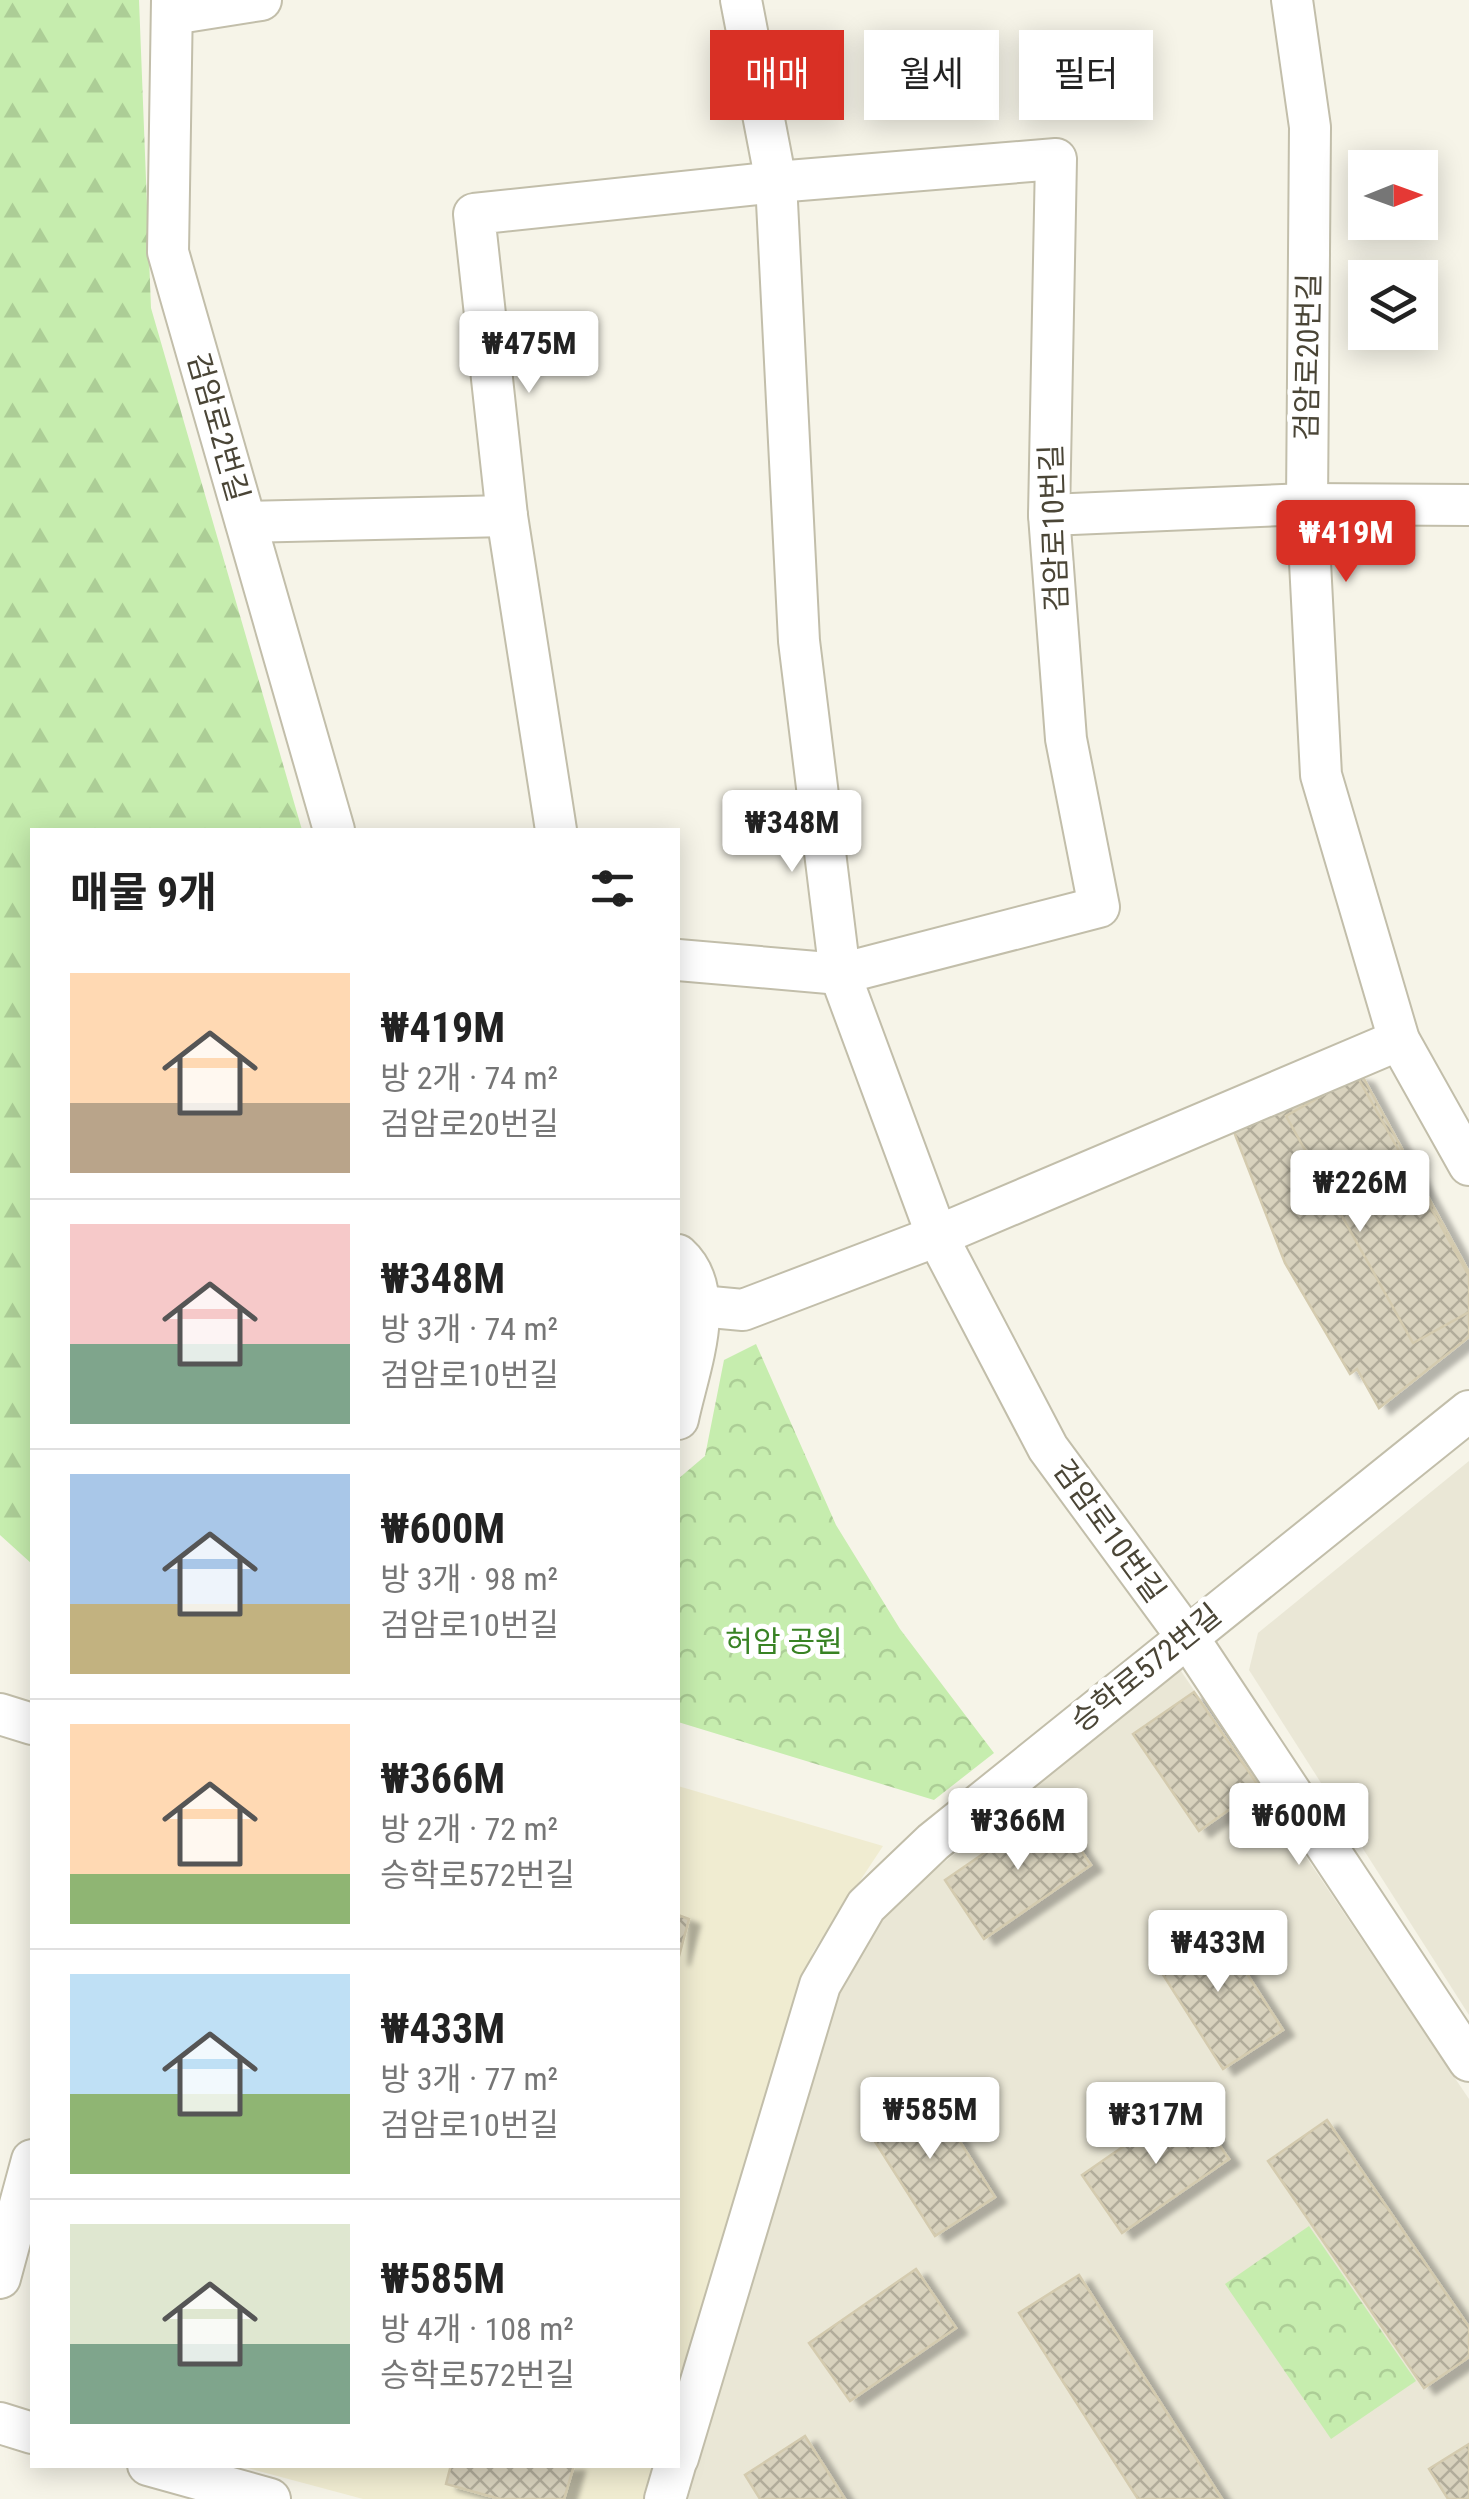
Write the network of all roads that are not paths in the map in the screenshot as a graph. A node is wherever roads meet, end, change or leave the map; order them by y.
1 (262, 0) edge
2 (741, 0) edge
3 (1292, 0) edge
4 (172, 7) edge
5 (776, 182) junction
6 (1307, 504) junction
7 (1469, 505) edge
8 (506, 516) junction
9 (1050, 516) junction
10 (246, 522) junction
11 (333, 828) edge
12 (556, 828) edge
13 (680, 960) edge
14 (840, 974) junction
15 (1399, 1040) junction
16 (1469, 1164) edge
17 (937, 1236) junction
18 (680, 1256) edge
19 (700, 1306) junction
20 (680, 1409) edge
21 (1469, 1410) edge
22 (1186, 1636) junction
23 (0, 1714) edge
24 (30, 1723) edge
25 (1469, 2062) edge
26 (30, 2163) edge
27 (11, 2195) edge
28 (0, 2278) edge
29 (0, 2424) edge
30 (30, 2432) edge
31 (680, 2451) edge
32 (159, 2468) edge
33 (674, 2468) edge
34 (270, 2499) edge
35 (665, 2499) edge

1 - 4 street
2 - 5 street, 검암로10번길
3 - 6 street, 검암로20번길
4 - 10 street, 검암로2번길
5 - 8 street, 검암로10번길
5 - 9 street, 검암로10번길
5 - 14 street, 검암로10번길
6 - 7 street
6 - 9 street
6 - 15 street, 검암로20번길
8 - 10 street
8 - 12 street, 검암로10번길
9 - 14 street, 검암로10번길
10 - 11 street, 검암로2번길
13 - 14 street, 검암로10번길
14 - 17 street, 검암로10번길
15 - 16 street, 검암로20번길
15 - 17 street
17 - 19 street
17 - 22 street, 검암로10번길
18 - 19 street
19 - 20 street
21 - 22 street, 승학로572번길
22 - 25 street, 검암로10번길
22 - 31 street, 승학로572번길
23 - 24 street
26 - 27 street
27 - 28 street
29 - 30 street
32 - 34 street
33 - 35 street

